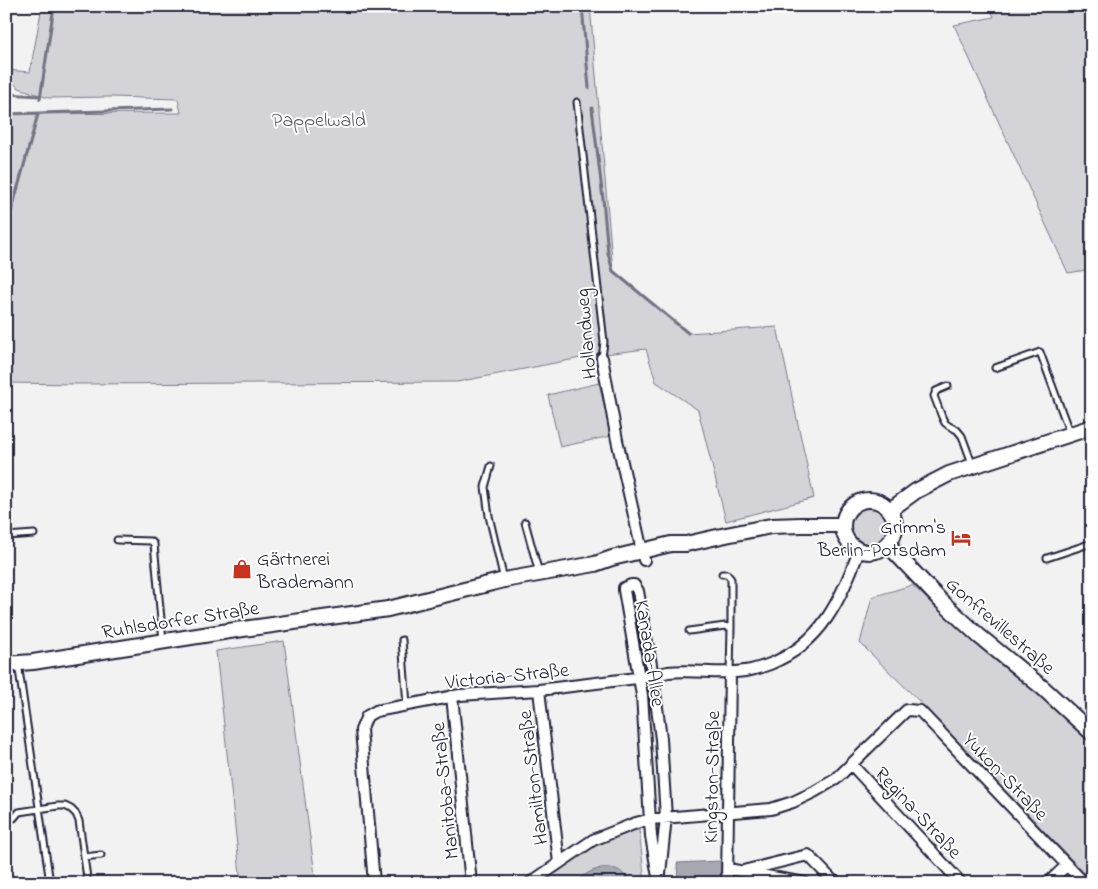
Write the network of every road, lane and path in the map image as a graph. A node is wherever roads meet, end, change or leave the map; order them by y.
1 (578, 102) dead end
2 (602, 358) joint
3 (995, 368) dead end
4 (948, 386) dead end
5 (1092, 427) edge
6 (1070, 434) junction
7 (491, 466) dead end
8 (973, 466) junction
9 (890, 510) junction
10 (526, 522) dead end
11 (842, 526) junction
12 (34, 534) dead end
13 (6, 536) edge
14 (117, 540) dead end
15 (1092, 543) edge
16 (888, 545) junction
17 (859, 551) junction
18 (643, 556) junction
19 (1047, 558) dead end
20 (539, 574) junction
21 (722, 574) dead end
22 (504, 580) junction
23 (731, 628) junction
24 (689, 631) dead end
25 (402, 640) dead end
26 (163, 641) junction
27 (12, 663) edge
28 (730, 672) junction
29 (654, 676) junction
30 (640, 677) junction
31 (539, 690) junction
32 (452, 696) junction
33 (407, 705) junction
34 (1092, 733) edge
35 (851, 764) junction
36 (38, 809) junction
37 (728, 813) junction
38 (666, 817) junction
39 (651, 818) junction
40 (6, 819) edge
41 (101, 855) dead end
42 (84, 857) junction
43 (560, 863) junction
44 (1067, 865) junction
45 (728, 869) junction
46 (743, 871) junction
47 (50, 883) edge
48 (85, 883) edge
49 (374, 883) edge
50 (471, 883) edge
51 (530, 883) edge
52 (659, 883) edge
53 (727, 883) edge
54 (806, 883) edge
55 (835, 883) edge
56 (961, 883) edge
57 (1048, 883) edge
58 (1084, 883) edge

1 - 2 lane, Hollandweg
2 - 18 street, Hollandweg
3 - 6 lane
4 - 8 lane
5 - 6 main road
6 - 8 main road
7 - 22 lane
8 - 9 main road
9 - 11 main road
9 - 16 main road
10 - 20 lane
11 - 17 main road
11 - 18 main road, Ruhlsdorfer Straße
12 - 13 lane
14 - 26 lane
15 - 19 lane
16 - 17 main road
16 - 34 main road, Gonfrevillestraße
17 - 28 street, Victoria-Straße
18 - 20 main road, Ruhlsdorfer Straße
20 - 22 main road, Ruhlsdorfer Straße
21 - 23 lane
22 - 26 main road, Ruhlsdorfer Straße
23 - 24 lane
23 - 28 lane
25 - 33 lane
26 - 27 main road, Ruhlsdorfer Straße
27 - 36 lane
28 - 29 street, Victoria-Straße
28 - 37 street, Kingston-Straße
29 - 30 street, Victoria-Straße
29 - 30 street, Kanada-Allee
29 - 38 street, Kanada-Allee
30 - 31 street, Victoria-Straße
30 - 39 street, Kanada-Allee
31 - 32 street, Victoria-Straße
31 - 43 street, Hamilton-Straße
32 - 33 street, Victoria-Straße
32 - 50 street, Manitoba-Straße
33 - 49 street, Victoria-Straße
35 - 37 street
35 - 44 street, Yukon-Straße
35 - 56 street, Regina-Straße
36 - 40 lane
36 - 42 lane
36 - 47 lane
37 - 38 street
37 - 45 street, Kingston-Straße
38 - 39 street
38 - 52 street, Kanada-Allee
39 - 43 street
39 - 52 street, Kanada-Allee
41 - 42 lane
42 - 48 lane
43 - 51 street
44 - 57 street
44 - 58 street, Yukon-Straße
45 - 46 street
45 - 53 street, Kingston-Straße
46 - 54 street
46 - 55 street

